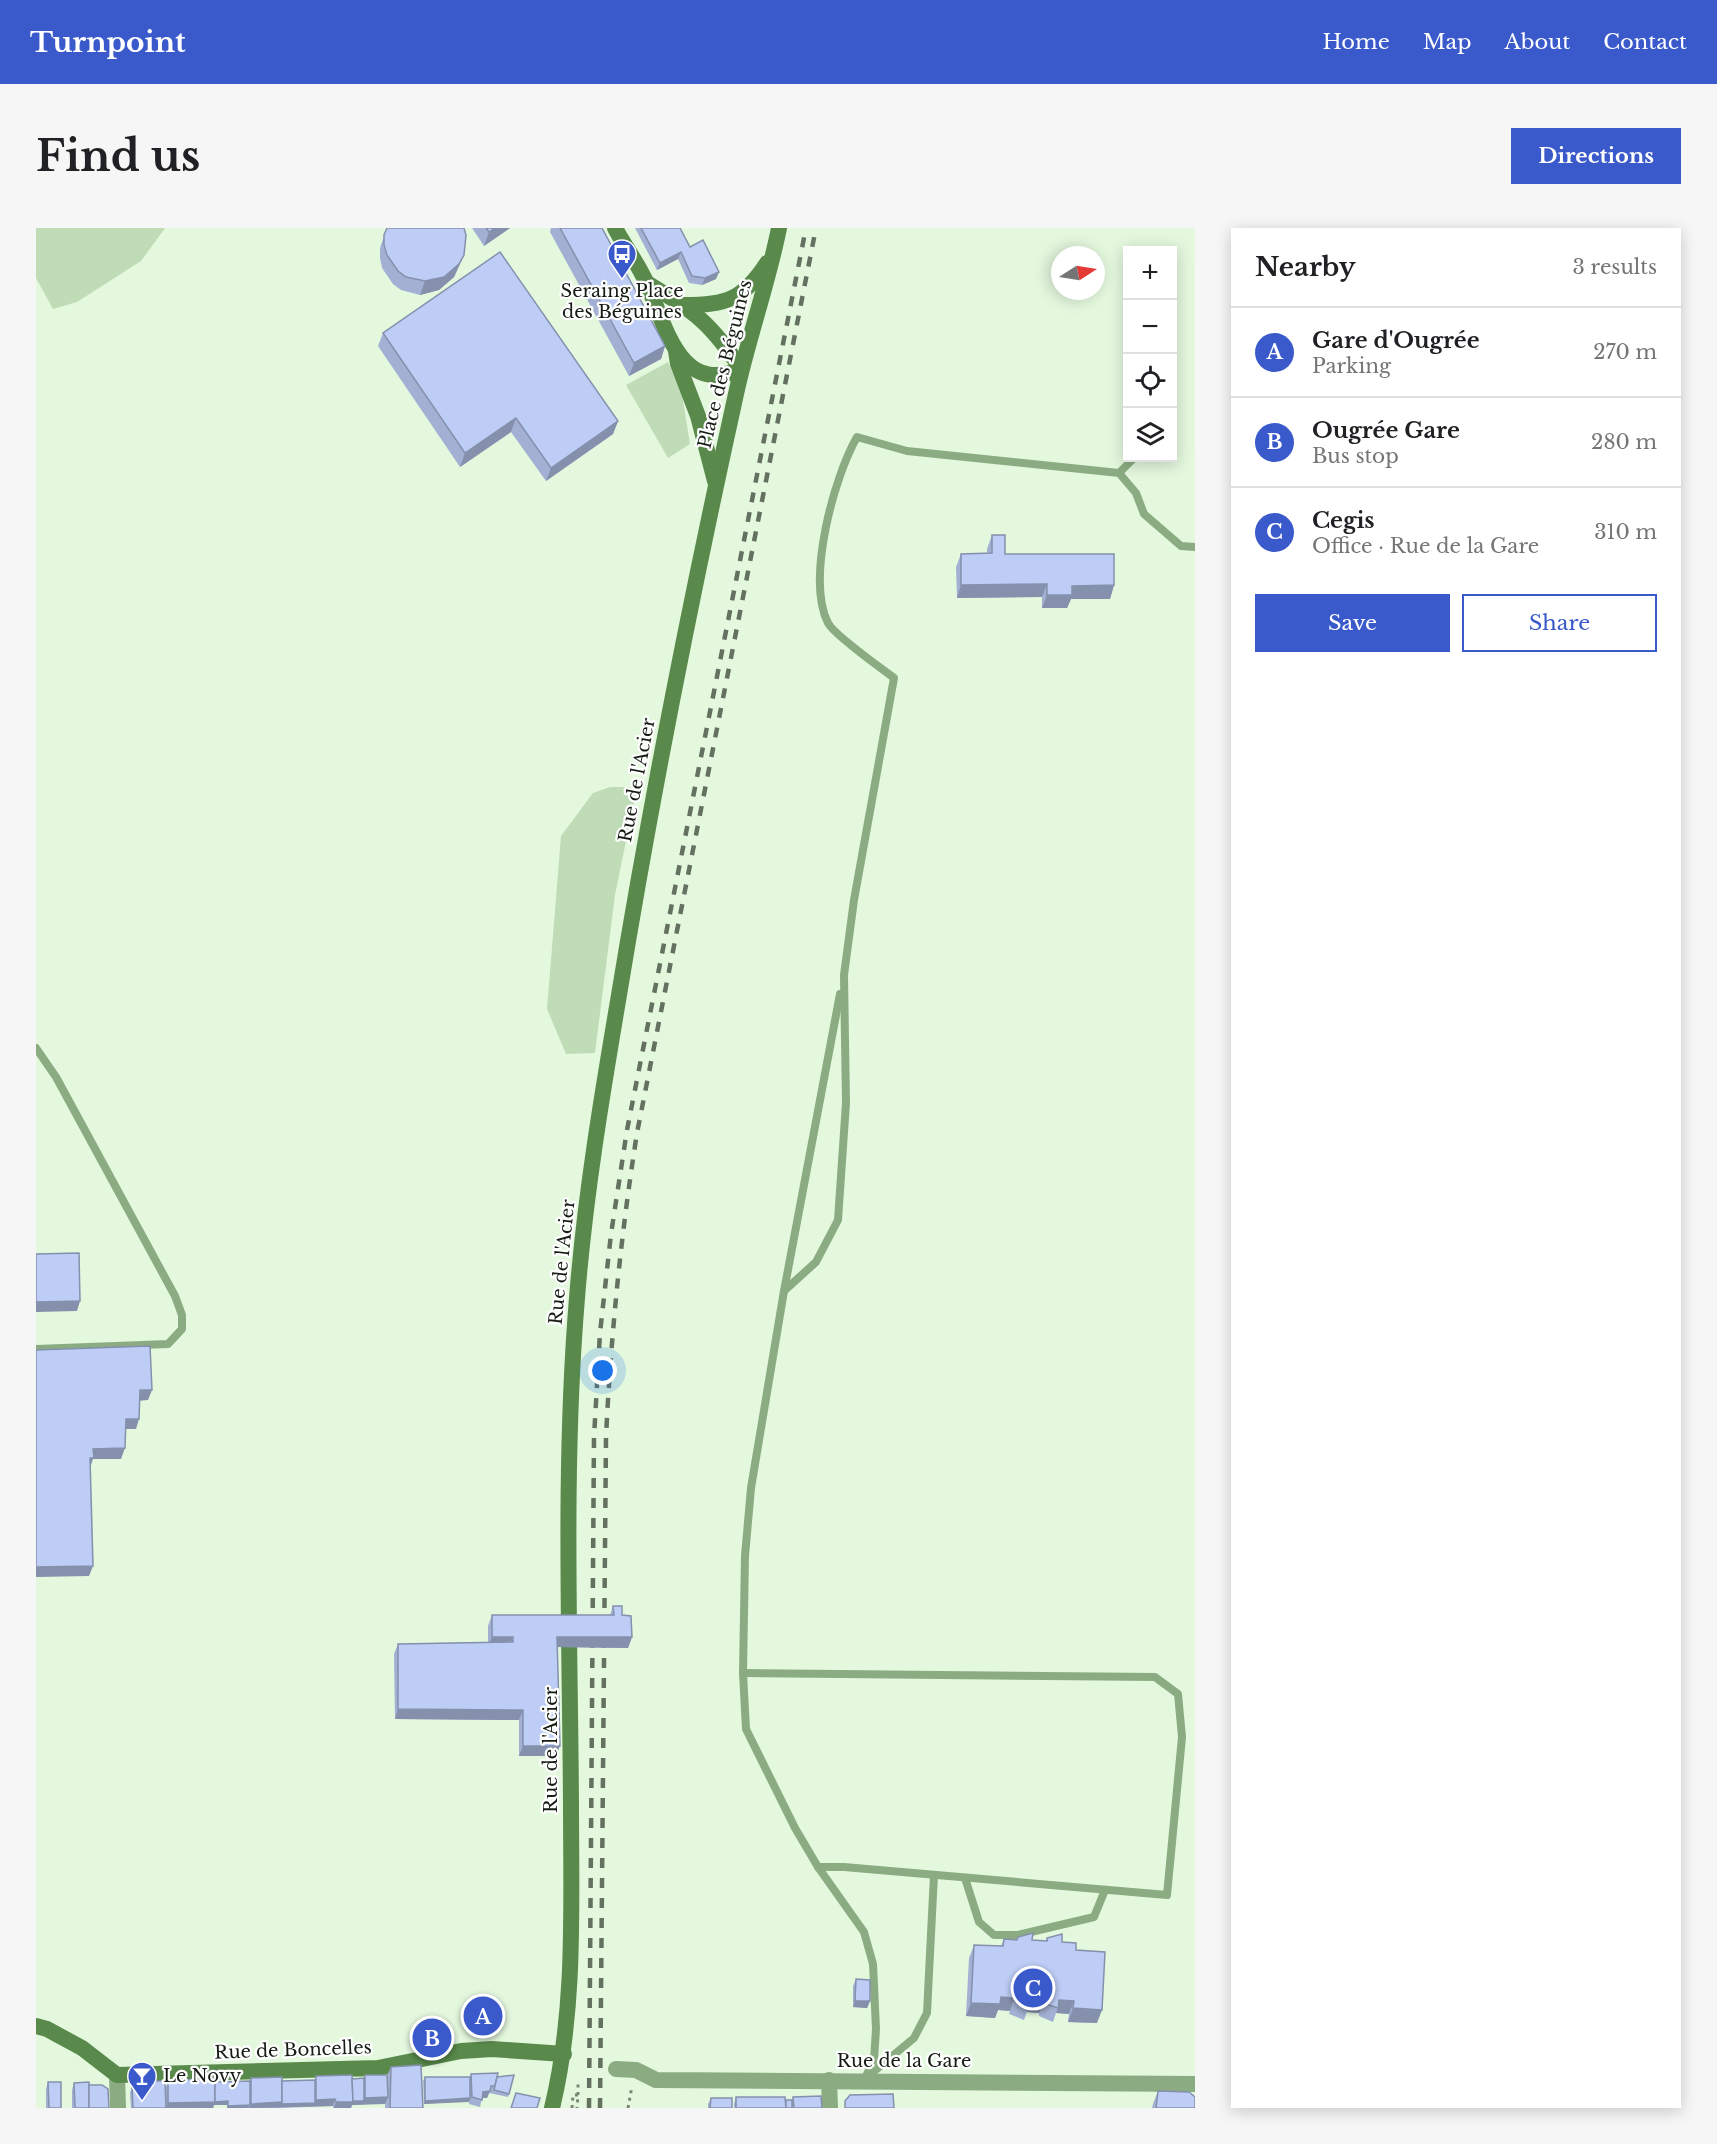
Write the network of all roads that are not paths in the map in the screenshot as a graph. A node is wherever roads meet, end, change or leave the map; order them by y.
1 (615, 228) edge
2 (779, 228) edge
3 (774, 253) junction
4 (647, 283) junction
5 (684, 305) junction
6 (676, 350) junction
7 (741, 369) junction
8 (1130, 462) edge
9 (1119, 473) junction
10 (716, 485) junction
11 (1195, 547) edge
12 (844, 975) junction
13 (36, 1048) edge
14 (784, 1291) junction
15 (36, 1349) edge
16 (742, 1673) junction
17 (818, 1867) junction
18 (934, 1875) junction
19 (965, 1878) junction
20 (1105, 1890) junction
21 (36, 2026) edge
22 (564, 2054) junction
23 (616, 2068) dead end
24 (117, 2075) junction
25 (829, 2080) junction
26 (864, 2080) junction
27 (1195, 2084) edge
28 (118, 2108) edge
29 (552, 2108) edge
30 (830, 2108) edge

1 - 4 main road
2 - 3 main road, Place des Béguines
3 - 5 main road
3 - 7 main road, Place des Béguines
4 - 5 main road
4 - 6 main road
5 - 7 main road
6 - 7 main road
6 - 10 main road
7 - 10 main road, Place des Béguines
8 - 9 lane
9 - 11 lane
9 - 12 lane
10 - 22 main road, Rue de l'Acier
12 - 14 lane
12 - 14 lane
13 - 15 lane
14 - 16 lane
16 - 17 lane
16 - 20 lane
17 - 18 lane
17 - 26 lane
18 - 19 lane
18 - 26 lane
19 - 20 lane
19 - 20 lane
21 - 24 main road
22 - 24 main road, Rue de Boncelles
22 - 29 main road, Rue de l'Acier
23 - 25 street, Rue de la Gare
24 - 28 street
25 - 26 street, Rue de la Gare
25 - 30 street
26 - 27 street, Rue de la Gare

